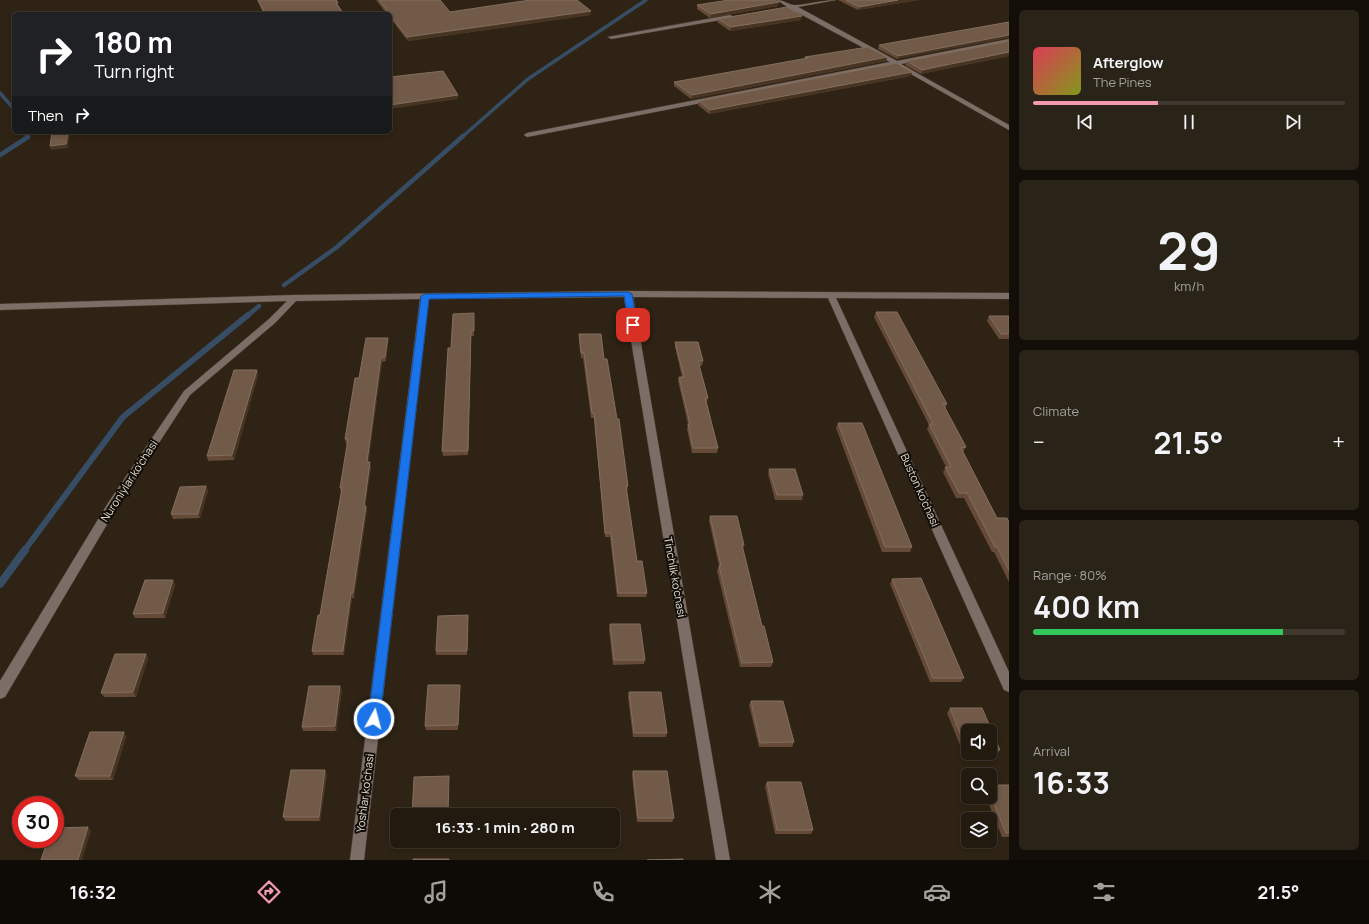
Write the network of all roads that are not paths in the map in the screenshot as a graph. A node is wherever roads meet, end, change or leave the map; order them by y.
1 (780, 0) edge
2 (833, 0) edge
3 (792, 6) junction
4 (784, 8) edge
5 (737, 16) edge
6 (611, 37) dead end
7 (1009, 41) edge
8 (896, 62) junction
9 (1009, 128) edge
10 (527, 136) dead end
11 (628, 294) junction
12 (831, 295) junction
13 (425, 296) junction
14 (1009, 296) edge
15 (294, 298) junction
16 (0, 307) edge
17 (1009, 686) edge
18 (0, 693) edge
19 (357, 860) edge
20 (723, 860) edge

1 - 3 street
2 - 3 street
3 - 4 street
3 - 8 street
5 - 6 street
7 - 8 street
8 - 9 street
8 - 10 street
11 - 12 street
11 - 13 street
11 - 20 street, Tinchlik ko'chasi
12 - 14 street
12 - 17 street, Buston ko'chasi
13 - 15 street
13 - 19 street, Yoshlar ko'chasi
15 - 16 street
15 - 18 street, Nuroniylar ko'chasi

